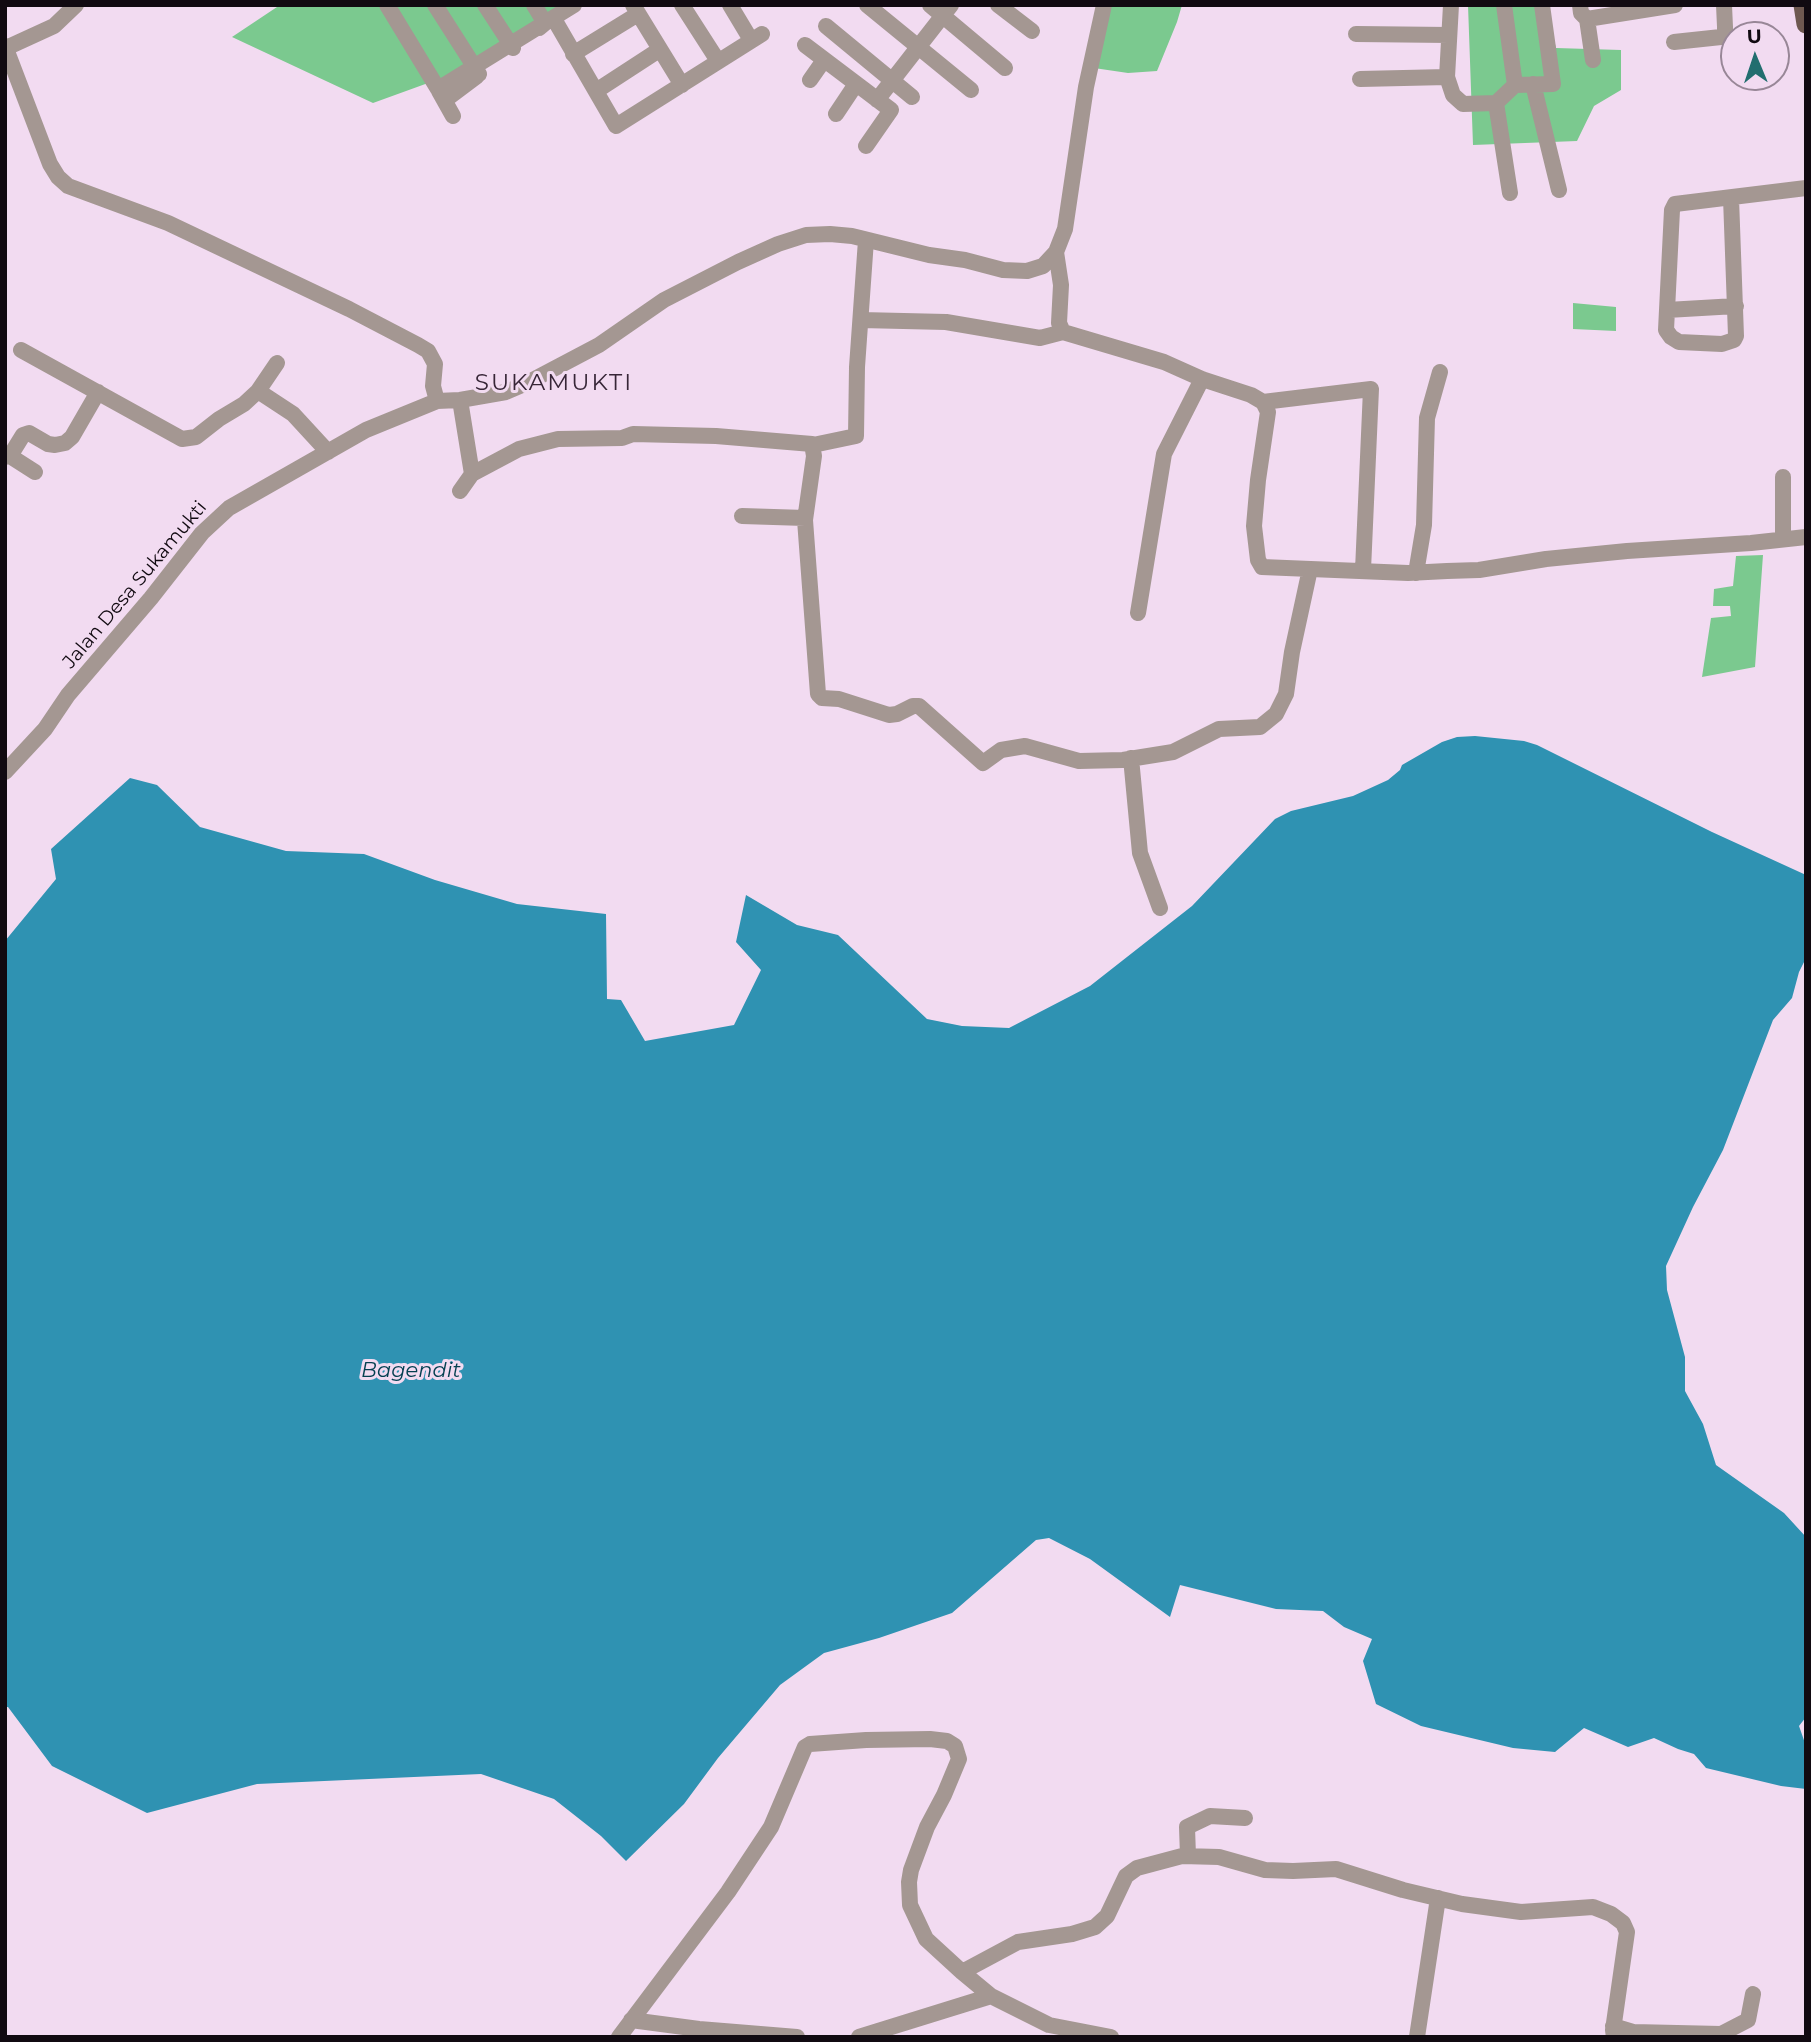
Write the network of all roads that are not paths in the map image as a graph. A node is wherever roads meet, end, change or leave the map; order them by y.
1 (387, 5) edge
2 (435, 5) edge
3 (485, 5) edge
4 (534, 5) edge
5 (574, 5) edge
6 (682, 5) edge
7 (730, 5) edge
8 (867, 5) edge
9 (930, 5) edge
10 (998, 5) edge
11 (1104, 5) edge
12 (1451, 5) edge
13 (1504, 5) edge
14 (1542, 5) edge
15 (1675, 5) edge
16 (1724, 5) edge
17 (1803, 5) edge
18 (68, 8) edge
19 (636, 10) edge
20 (947, 11) edge
21 (1583, 12) edge
22 (550, 21) junction
23 (1806, 24) edge
24 (826, 26) dead end
25 (1032, 31) dead end
26 (1356, 34) dead end
27 (1449, 35) junction
28 (1674, 42) dead end
29 (805, 45) dead end
30 (511, 46) junction
31 (6, 47) edge
32 (919, 48) junction
33 (659, 50) junction
34 (573, 54) junction
35 (824, 60) junction
36 (1593, 60) dead end
37 (718, 61) junction
38 (1006, 68) dead end
39 (476, 71) junction
40 (1447, 77) junction
41 (1360, 79) dead end
42 (810, 80) dead end
43 (893, 81) junction
44 (856, 84) junction
45 (682, 85) junction
46 (1515, 85) junction
47 (1533, 85) junction
48 (971, 90) dead end
49 (596, 91) junction
50 (442, 94) junction
51 (912, 97) dead end
52 (877, 100) junction
53 (1496, 103) junction
54 (836, 114) dead end
55 (453, 116) dead end
56 (866, 146) dead end
57 (1806, 188) edge
58 (1559, 190) dead end
59 (1510, 194) dead end
60 (1731, 198) junction
61 (866, 240) junction
62 (1056, 252) junction
63 (1736, 306) junction
64 (1667, 310) junction
65 (861, 320) junction
66 (1063, 332) junction
67 (21, 350) dead end
68 (276, 363) dead end
69 (1440, 372) dead end
70 (1202, 379) junction
71 (258, 391) junction
72 (97, 392) junction
73 (460, 400) junction
74 (437, 401) junction
75 (1262, 402) junction
76 (813, 445) junction
77 (328, 452) junction
78 (8, 456) edge
79 (35, 472) dead end
80 (472, 474) junction
81 (1783, 477) dead end
82 (460, 491) dead end
83 (742, 516) dead end
84 (805, 518) junction
85 (1806, 537) edge
86 (1783, 539) junction
87 (1310, 569) junction
88 (1363, 570) junction
89 (1416, 573) junction
90 (1138, 613) dead end
91 (1131, 758) junction
92 (5, 772) edge
93 (1160, 908) dead end
94 (1245, 1818) dead end
95 (1188, 1856) junction
96 (1438, 1898) junction
97 (962, 1972) junction
98 (1753, 1994) dead end
99 (991, 1996) junction
100 (631, 2020) junction
101 (1614, 2031) edge
102 (619, 2037) edge
103 (797, 2037) edge
104 (859, 2037) edge
105 (1111, 2037) edge
106 (1418, 2037) edge

1 - 50 street
2 - 39 street
3 - 30 street
4 - 22 street
5 - 22 street
6 - 37 street
7 - 37 street
8 - 32 street
9 - 20 street
10 - 25 street
11 - 62 street
12 - 27 street
13 - 46 street
14 - 47 street
15 - 21 street
16 - 28 street
17 - 23 main road
18 - 31 street
19 - 33 street
19 - 34 street
20 - 32 street
20 - 38 street
21 - 36 street
22 - 30 street
22 - 34 street
24 - 43 street
26 - 27 street
27 - 40 street
29 - 35 street
30 - 39 street
31 - 74 street
32 - 43 street
32 - 48 street
33 - 45 street
33 - 49 street
34 - 49 street
35 - 42 street
35 - 44 street
37 - 45 street
39 - 50 street
40 - 41 street
40 - 53 street
43 - 51 street
43 - 52 street
44 - 52 street
44 - 54 street
45 - 49 street
46 - 47 street
46 - 53 street
47 - 58 street
50 - 55 street
52 - 56 street
53 - 59 street
57 - 60 street
60 - 63 street
60 - 64 street
61 - 62 street, Jalan Desa Sukamukti
61 - 65 street
61 - 73 street, Jalan Desa Sukamukti
62 - 66 street
63 - 64 street
63 - 64 street
65 - 66 street
65 - 76 street
66 - 70 street
67 - 72 street
68 - 71 street
69 - 89 street
70 - 75 street
70 - 90 street
71 - 72 street
71 - 77 street
72 - 78 street
73 - 74 street, Jalan Desa Sukamukti
73 - 80 street
74 - 77 street, Jalan Desa Sukamukti
75 - 87 street
75 - 88 street
76 - 80 street
76 - 84 street
77 - 92 street, Jalan Desa Sukamukti
78 - 79 street
80 - 82 street
81 - 86 street
83 - 84 street
84 - 91 street
85 - 86 street
86 - 89 street
87 - 88 street
87 - 91 street
88 - 89 street
91 - 93 street
94 - 95 street
95 - 96 street
95 - 97 street
96 - 101 street
96 - 106 street
97 - 99 street
97 - 100 street
98 - 101 street
99 - 104 street
99 - 105 street
100 - 102 street
100 - 103 street

